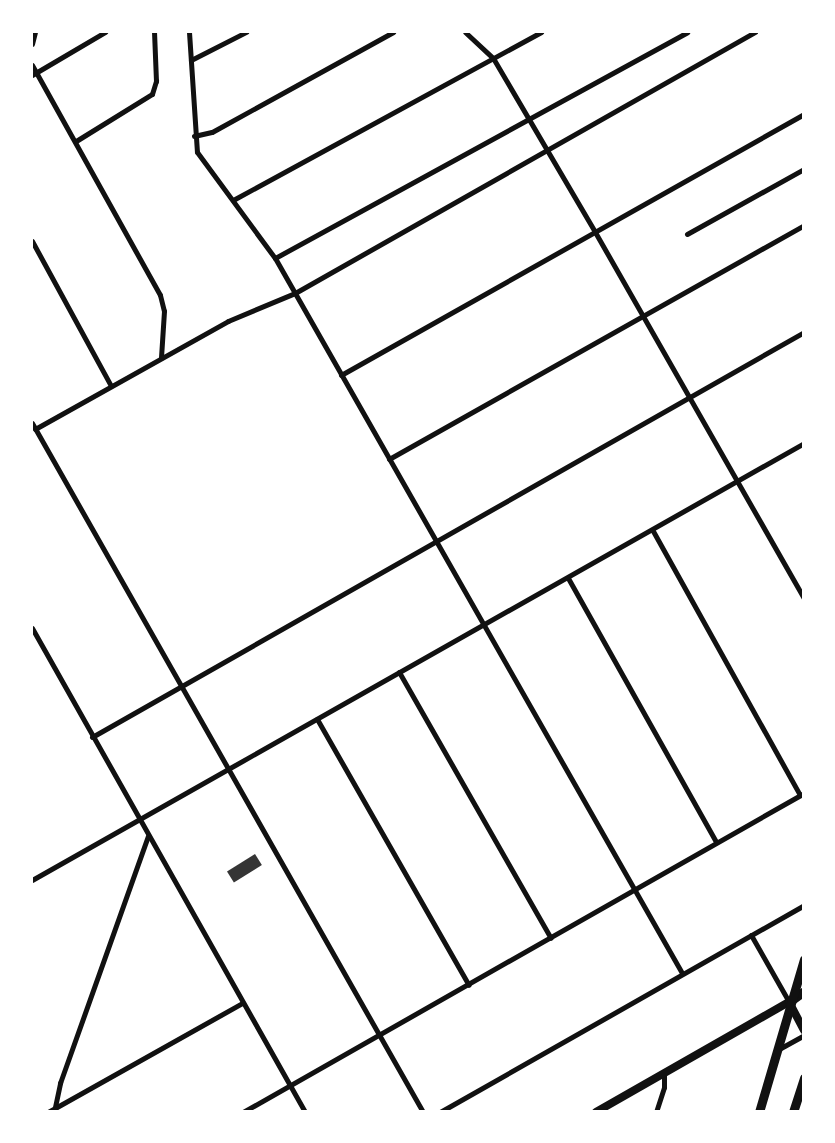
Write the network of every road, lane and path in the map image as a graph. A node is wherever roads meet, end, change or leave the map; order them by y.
1 (36, 32) edge
2 (105, 32) edge
3 (154, 32) edge
4 (189, 32) edge
5 (246, 32) edge
6 (393, 32) edge
7 (465, 32) edge
8 (541, 32) edge
9 (687, 32) edge
10 (755, 32) edge
11 (32, 44) edge
12 (493, 58) junction
13 (191, 60) junction
14 (32, 65) edge
15 (34, 73) edge
16 (803, 114) edge
17 (528, 118) junction
18 (194, 136) junction
19 (76, 141) junction
20 (546, 149) junction
21 (803, 169) edge
22 (233, 200) junction
23 (803, 225) edge
24 (595, 232) junction
25 (687, 234) dead end
26 (32, 241) edge
27 (275, 258) junction
28 (295, 293) junction
29 (643, 316) junction
30 (803, 332) edge
31 (160, 358) junction
32 (341, 375) junction
33 (111, 386) junction
34 (688, 396) junction
35 (32, 423) edge
36 (35, 429) junction
37 (803, 443) edge
38 (389, 459) junction
39 (736, 482) junction
40 (653, 531) junction
41 (436, 541) junction
42 (568, 578) junction
43 (803, 599) edge
44 (483, 624) junction
45 (32, 628) edge
46 (399, 672) junction
47 (181, 687) junction
48 (317, 719) junction
49 (93, 737) junction
50 (227, 770) junction
51 (802, 794) edge
52 (139, 821) junction
53 (148, 835) junction
54 (716, 842) junction
55 (32, 880) edge
56 (634, 889) junction
57 (803, 905) edge
58 (751, 935) junction
59 (551, 938) junction
60 (803, 959) edge
61 (682, 973) junction
62 (469, 985) junction
63 (803, 991) edge
64 (789, 1002) junction
65 (242, 1003) junction
66 (803, 1033) edge
67 (378, 1035) junction
68 (777, 1050) junction
69 (664, 1073) junction
70 (803, 1078) edge
71 (290, 1085) junction
72 (55, 1107) junction
73 (48, 1111) edge
74 (243, 1111) edge
75 (305, 1111) edge
76 (423, 1111) edge
77 (440, 1111) edge
78 (596, 1111) edge
79 (656, 1111) edge
80 (759, 1111) edge
81 (793, 1111) edge

1 - 11 street
2 - 15 street
3 - 19 street
4 - 13 street
5 - 13 street
6 - 18 street
7 - 12 street
8 - 12 street
9 - 17 street
10 - 20 street
12 - 17 street
12 - 22 street
13 - 18 street
14 - 15 street
15 - 19 street
16 - 24 street
17 - 20 street
17 - 27 street
18 - 22 street
19 - 31 street
20 - 24 street
20 - 28 street
21 - 25 street
22 - 27 street
23 - 29 street
24 - 29 street
24 - 32 street
26 - 33 street
27 - 28 street
28 - 31 street
28 - 32 street
29 - 34 street
29 - 38 street
30 - 34 street
31 - 33 street
32 - 38 street
33 - 36 street
34 - 39 street
34 - 41 street
35 - 36 street
36 - 47 street
37 - 39 street
38 - 41 street
39 - 40 street
39 - 43 street
40 - 42 street
40 - 51 street
41 - 44 street
41 - 47 street
42 - 44 street
42 - 54 street
44 - 46 street
44 - 56 street
45 - 49 street
46 - 48 street
46 - 59 street
47 - 49 street
47 - 50 street
48 - 50 street
48 - 62 street
49 - 52 street
50 - 52 street
50 - 67 street
51 - 54 street
52 - 53 street
52 - 55 street
53 - 65 street
53 - 72 street
54 - 56 street
56 - 59 street
56 - 61 street
57 - 58 street
58 - 61 street
58 - 64 street
59 - 62 street
60 - 64 main road
61 - 77 street
62 - 67 street
63 - 64 main road
64 - 66 main road
64 - 68 main road
64 - 69 main road
65 - 71 street
65 - 72 street
66 - 68 street
67 - 71 street
67 - 76 street
68 - 80 main road
69 - 78 main road
69 - 79 street
70 - 81 main road
71 - 74 street
71 - 75 street
72 - 73 street

